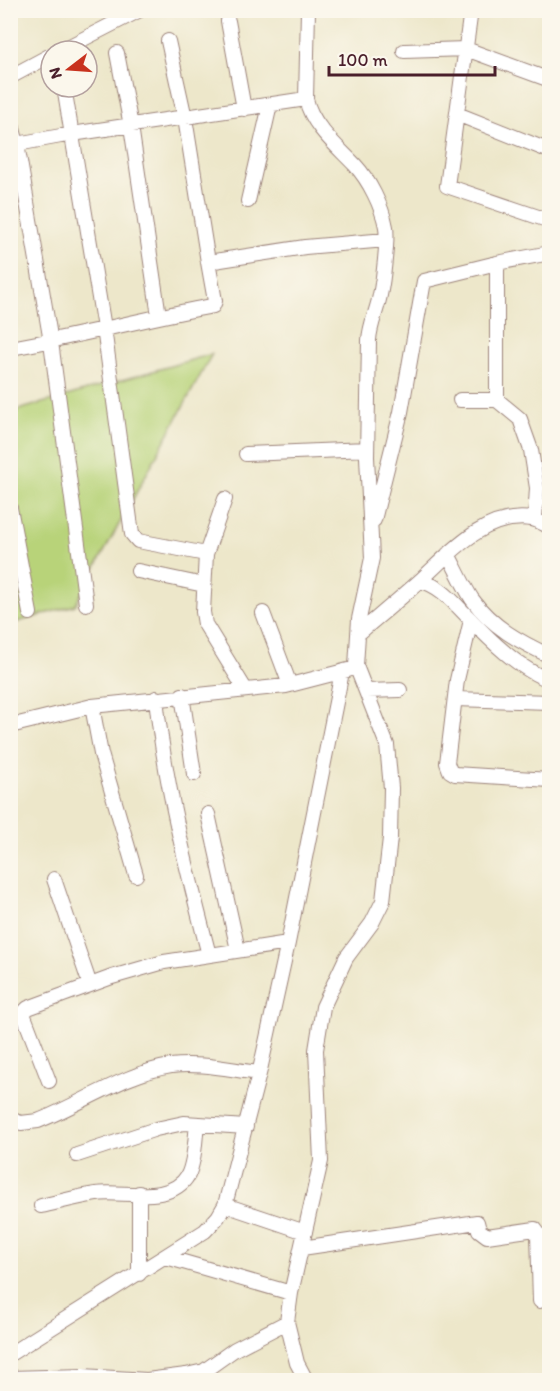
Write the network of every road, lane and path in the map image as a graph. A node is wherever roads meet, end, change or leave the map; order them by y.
1 (140, 10) edge
2 (308, 10) edge
3 (471, 10) edge
4 (228, 21) dead end
5 (83, 39) edge
6 (168, 41) dead end
7 (466, 49) junction
8 (404, 51) dead end
9 (117, 53) dead end
10 (39, 62) edge
11 (10, 77) edge
12 (549, 81) edge
13 (65, 99) edge
14 (306, 99) junction
15 (270, 105) junction
16 (244, 109) junction
17 (457, 114) junction
18 (10, 117) edge
19 (185, 118) junction
20 (131, 126) junction
21 (72, 134) junction
22 (17, 144) junction
23 (549, 151) edge
24 (248, 201) dead end
25 (549, 221) edge
26 (386, 240) junction
27 (549, 253) edge
28 (208, 262) junction
29 (497, 263) junction
30 (159, 315) junction
31 (104, 328) junction
32 (51, 342) junction
33 (10, 348) edge
34 (460, 400) dead end
35 (497, 400) junction
36 (367, 449) junction
37 (246, 454) dead end
38 (225, 499) dead end
39 (10, 508) edge
40 (535, 519) junction
41 (549, 526) edge
42 (371, 535) junction
43 (206, 554) junction
44 (448, 554) junction
45 (138, 571) dead end
46 (421, 581) junction
47 (204, 585) junction
48 (86, 604) dead end
49 (30, 613) dead end
50 (263, 613) dead end
51 (471, 620) junction
52 (358, 634) junction
53 (549, 656) edge
54 (356, 666) junction
55 (342, 672) junction
56 (549, 680) edge
57 (290, 685) junction
58 (245, 690) junction
59 (400, 690) dead end
60 (366, 691) junction
61 (182, 695) junction
62 (156, 698) junction
63 (455, 699) junction
64 (549, 702) edge
65 (92, 706) junction
66 (10, 726) edge
67 (194, 774) dead end
68 (549, 780) edge
69 (208, 814) dead end
70 (136, 875) dead end
71 (54, 879) dead end
72 (288, 943) junction
73 (238, 951) junction
74 (209, 955) junction
75 (90, 985) junction
76 (259, 1073) junction
77 (49, 1081) dead end
78 (10, 1119) edge
79 (197, 1124) junction
80 (246, 1126) junction
81 (77, 1155) dead end
82 (138, 1193) junction
83 (225, 1205) junction
84 (41, 1206) dead end
85 (305, 1232) junction
86 (302, 1248) junction
87 (166, 1257) junction
88 (139, 1274) junction
89 (291, 1293) junction
90 (540, 1301) dead end
91 (287, 1322) junction
92 (10, 1354) edge
93 (195, 1377) edge
94 (10, 1378) edge
95 (306, 1380) edge

1 - 5 street
2 - 14 street
3 - 7 street
4 - 16 street
6 - 19 street
7 - 8 street
7 - 12 street
7 - 17 street
9 - 20 street
10 - 11 street
13 - 21 street
14 - 15 street
14 - 26 street
15 - 16 street
15 - 24 street
16 - 19 street
17 - 23 street
17 - 25 street
18 - 22 street
19 - 20 street
19 - 28 street
20 - 21 street
20 - 30 street
21 - 22 street
21 - 31 street
22 - 32 street
26 - 28 street
26 - 36 street
27 - 29 street
28 - 30 street
29 - 35 street
29 - 42 street
30 - 31 street
31 - 32 street
31 - 43 street
32 - 33 street
32 - 48 street
34 - 35 street
35 - 40 street
36 - 37 street
36 - 42 street
38 - 43 street
39 - 49 street
40 - 41 street
40 - 44 street
42 - 52 street
43 - 47 street
44 - 46 street
44 - 53 street
45 - 47 street
46 - 51 street
46 - 52 street
47 - 58 street
50 - 57 street
51 - 56 street
51 - 63 street
52 - 54 street
54 - 55 street
54 - 60 street
55 - 57 street
55 - 72 street
57 - 58 street
58 - 61 street
59 - 60 street
60 - 85 street
61 - 62 street
61 - 67 street
62 - 65 street
62 - 74 street
63 - 64 street
63 - 68 street
65 - 66 street
65 - 70 street
69 - 73 street
71 - 75 street
72 - 73 street
72 - 76 street
73 - 74 street
74 - 75 street
75 - 77 street
76 - 78 street
76 - 80 street
79 - 80 street
79 - 81 street
79 - 82 street
80 - 83 street
82 - 84 street
82 - 88 street
83 - 85 street
83 - 87 street
85 - 86 street
86 - 89 street
86 - 90 street
87 - 88 street
87 - 89 street
88 - 92 street
89 - 91 street
91 - 93 street
91 - 95 street
93 - 94 street

